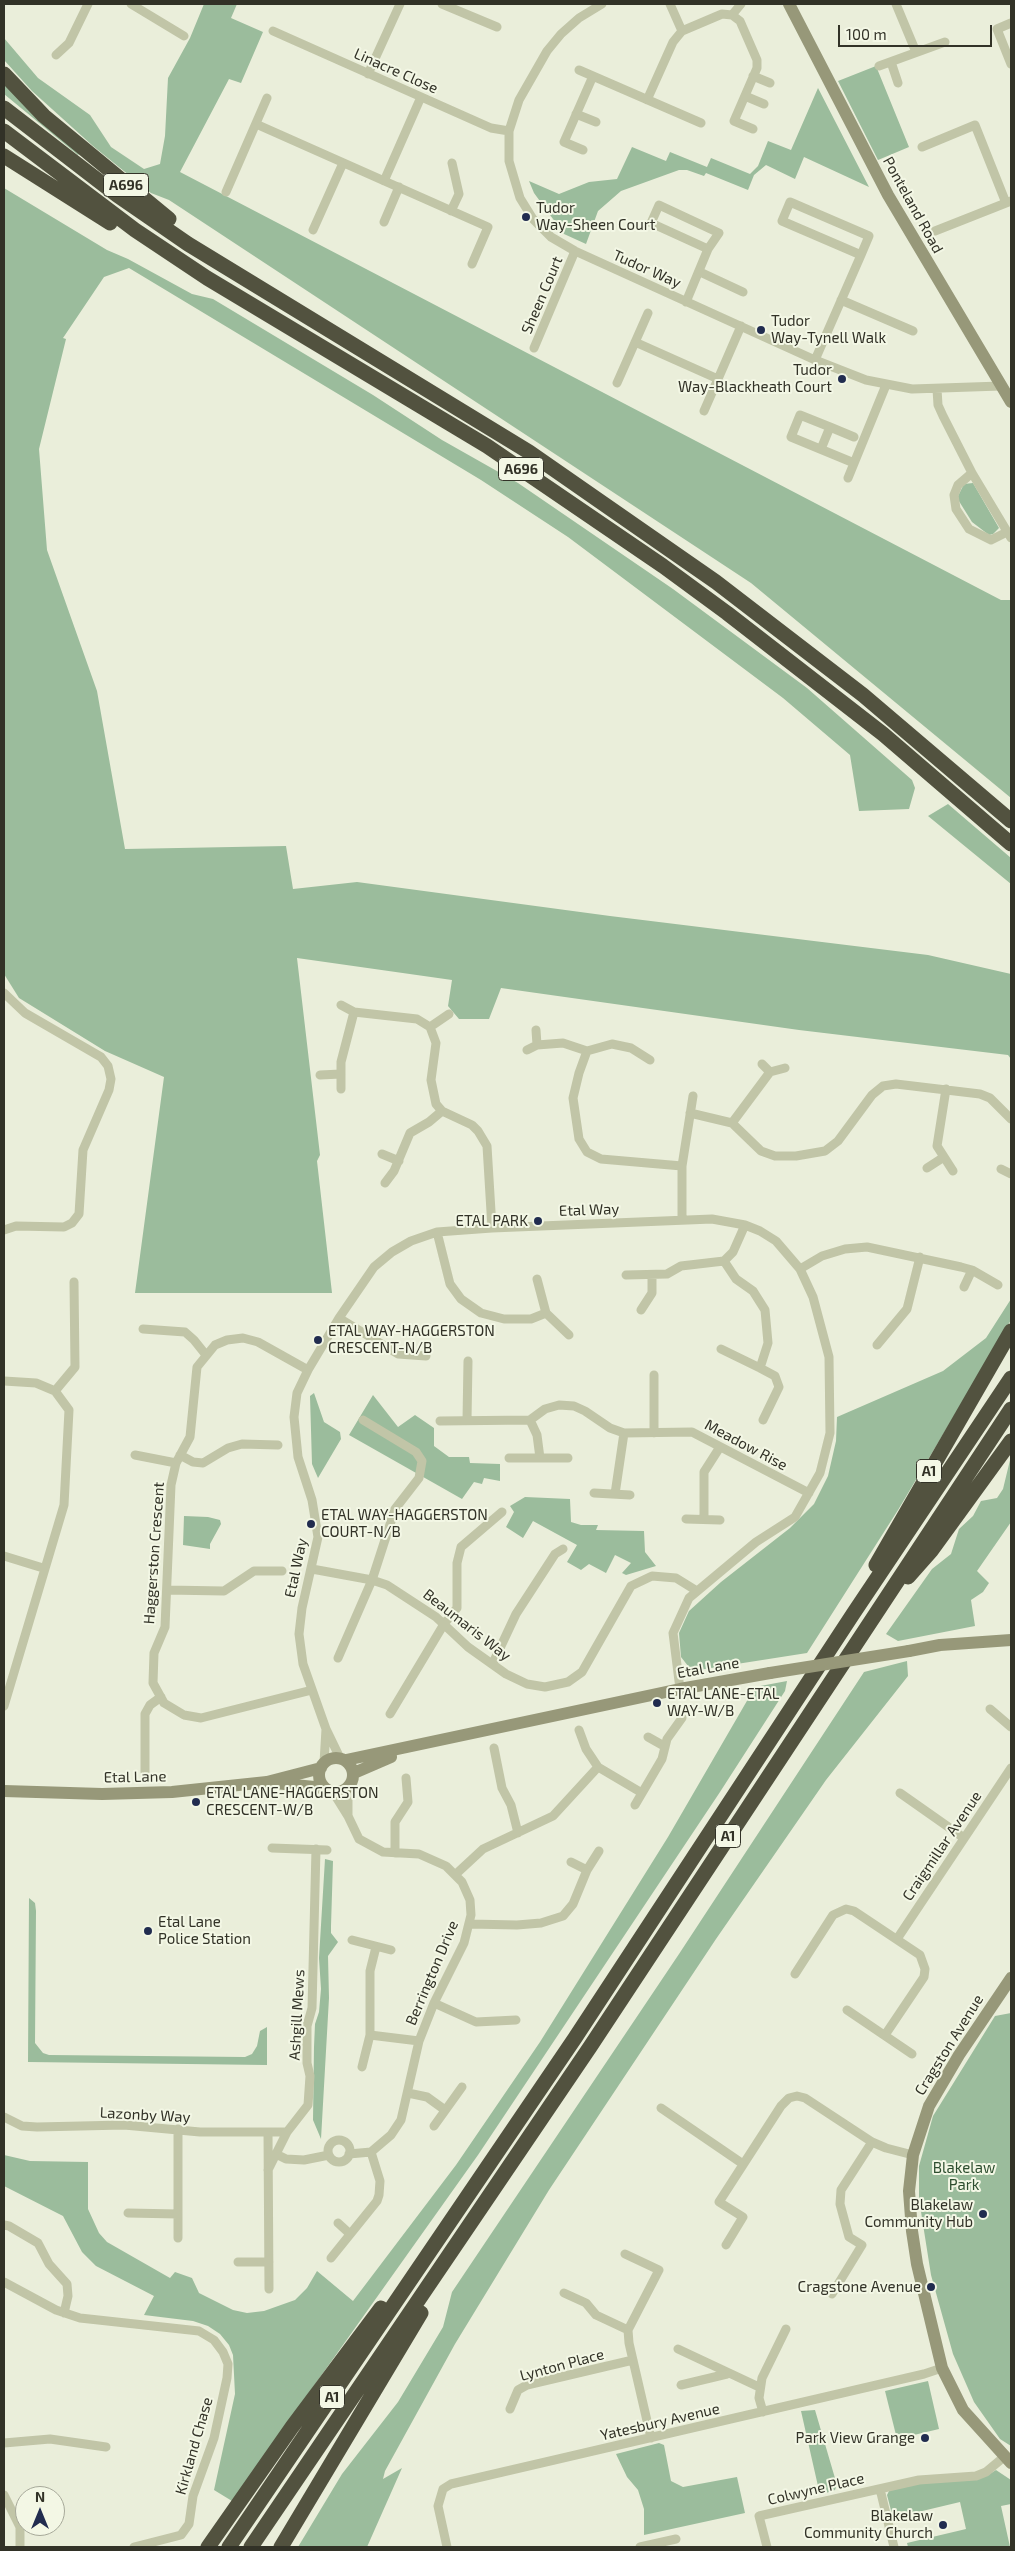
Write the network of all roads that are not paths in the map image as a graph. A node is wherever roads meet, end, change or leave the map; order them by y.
1 (88, 4) edge
2 (131, 4) edge
3 (400, 4) edge
4 (442, 4) edge
5 (601, 4) edge
6 (670, 4) edge
7 (740, 4) edge
8 (791, 4) edge
9 (896, 4) edge
10 (732, 15) junction
11 (1011, 23) edge
12 (497, 27) dead end
13 (273, 31) dead end
14 (682, 31) junction
15 (184, 36) dead end
16 (944, 42) dead end
17 (916, 52) junction
18 (56, 54) dead end
19 (891, 62) junction
20 (1011, 64) edge
21 (879, 66) dead end
22 (579, 70) dead end
23 (4, 74) edge
24 (368, 74) junction
25 (593, 76) junction
26 (753, 76) junction
27 (770, 83) dead end
28 (898, 83) dead end
29 (745, 96) junction
30 (422, 97) junction
31 (267, 98) dead end
32 (647, 100) junction
33 (764, 104) dead end
34 (4, 108) edge
35 (576, 114) junction
36 (596, 122) dead end
37 (700, 123) dead end
38 (256, 124) junction
39 (753, 129) dead end
40 (4, 131) edge
41 (509, 131) junction
42 (922, 147) dead end
43 (583, 150) dead end
44 (4, 156) edge
45 (343, 163) junction
46 (452, 163) dead end
47 (384, 181) junction
48 (399, 187) junction
49 (226, 192) dead end
50 (1009, 202) edge
51 (451, 211) junction
52 (384, 222) dead end
53 (313, 230) dead end
54 (935, 231) dead end
55 (708, 249) junction
56 (575, 251) junction
57 (861, 255) junction
58 (472, 264) dead end
59 (700, 272) junction
60 (256, 287) junction
61 (743, 292) dead end
62 (841, 300) junction
63 (686, 302) junction
64 (648, 313) dead end
65 (275, 320) junction
66 (741, 326) junction
67 (913, 331) dead end
68 (635, 342) junction
69 (534, 348) dead end
70 (815, 360) junction
71 (718, 379) junction
72 (618, 383) dead end
73 (886, 385) junction
74 (1002, 386) junction
75 (937, 389) junction
76 (1011, 402) edge
77 (704, 411) dead end
78 (830, 427) junction
79 (854, 437) dead end
80 (821, 449) junction
81 (854, 463) junction
82 (972, 473) junction
83 (848, 478) dead end
84 (1009, 535) edge
85 (1011, 821) edge
86 (1011, 844) edge
87 (4, 993) edge
88 (341, 1005) dead end
89 (354, 1012) junction
90 (449, 1014) dead end
91 (430, 1027) junction
92 (536, 1030) dead end
93 (537, 1045) junction
94 (527, 1050) dead end
95 (587, 1051) junction
96 (650, 1060) dead end
97 (762, 1064) dead end
98 (785, 1068) dead end
99 (770, 1072) junction
100 (341, 1074) junction
101 (320, 1075) dead end
102 (341, 1089) dead end
103 (946, 1089) junction
104 (693, 1096) dead end
105 (442, 1111) junction
106 (690, 1113) junction
107 (1011, 1119) edge
108 (732, 1123) junction
109 (382, 1154) dead end
110 (944, 1157) junction
111 (399, 1161) junction
112 (682, 1166) junction
113 (927, 1168) dead end
114 (1001, 1169) dead end
115 (953, 1171) dead end
116 (1011, 1174) edge
117 (385, 1183) dead end
118 (682, 1220) junction
119 (745, 1225) junction
120 (492, 1228) junction
121 (4, 1230) edge
122 (437, 1232) junction
123 (920, 1257) junction
124 (724, 1261) junction
125 (800, 1269) junction
126 (972, 1270) junction
127 (652, 1275) junction
128 (626, 1276) dead end
129 (538, 1279) dead end
130 (74, 1282) dead end
131 (998, 1285) dead end
132 (964, 1287) dead end
133 (641, 1310) dead end
134 (546, 1313) junction
135 (339, 1318) junction
136 (143, 1329) dead end
137 (1011, 1330) edge
138 (569, 1335) dead end
139 (877, 1345) dead end
140 (720, 1349) dead end
141 (206, 1355) junction
142 (426, 1356) dead end
143 (468, 1361) dead end
144 (760, 1368) junction
145 (308, 1370) junction
146 (654, 1375) dead end
147 (1011, 1378) edge
148 (4, 1381) edge
149 (55, 1392) junction
150 (1011, 1409) edge
151 (363, 1420) dead end
152 (467, 1420) junction
153 (530, 1420) junction
154 (762, 1420) dead end
155 (440, 1421) dead end
156 (624, 1433) junction
157 (654, 1433) junction
158 (1011, 1441) edge
159 (278, 1445) dead end
160 (720, 1447) junction
161 (135, 1455) dead end
162 (509, 1458) dead end
163 (540, 1458) junction
164 (568, 1458) dead end
165 (178, 1459) junction
166 (594, 1493) dead end
167 (808, 1493) junction
168 (615, 1494) junction
169 (630, 1495) dead end
170 (502, 1512) dead end
171 (686, 1519) dead end
172 (704, 1519) junction
173 (720, 1520) dead end
174 (563, 1549) dead end
175 (4, 1556) edge
176 (43, 1568) junction
177 (312, 1568) junction
178 (282, 1571) dead end
179 (372, 1580) junction
180 (167, 1590) junction
181 (697, 1591) junction
182 (852, 1614) junction
183 (444, 1624) junction
184 (867, 1625) junction
185 (1011, 1640) edge
186 (338, 1658) dead end
187 (493, 1663) junction
188 (680, 1689) junction
189 (312, 1690) junction
190 (161, 1697) junction
191 (4, 1706) edge
192 (990, 1709) dead end
193 (390, 1714) dead end
194 (682, 1718) dead end
195 (1011, 1727) edge
196 (326, 1728) junction
197 (579, 1730) dead end
198 (648, 1737) dead end
199 (414, 1746) junction
200 (664, 1746) junction
201 (494, 1748) dead end
202 (343, 1759) junction
203 (322, 1765) junction
204 (598, 1767) junction
205 (1011, 1768) edge
206 (145, 1772) dead end
207 (354, 1773) junction
208 (406, 1778) dead end
209 (267, 1782) junction
210 (348, 1788) junction
211 (329, 1790) junction
212 (4, 1791) edge
213 (642, 1793) junction
214 (900, 1793) dead end
215 (634, 1805) dead end
216 (348, 1816) junction
217 (518, 1833) junction
218 (964, 1838) junction
219 (272, 1848) dead end
220 (316, 1849) junction
221 (327, 1850) dead end
222 (599, 1851) dead end
223 (395, 1853) junction
224 (571, 1862) dead end
225 (587, 1870) junction
226 (456, 1874) junction
227 (470, 1924) junction
228 (897, 1939) junction
229 (352, 1940) dead end
230 (376, 1947) junction
231 (391, 1950) dead end
232 (795, 1974) dead end
233 (1011, 1978) edge
234 (434, 2002) junction
235 (846, 2010) dead end
236 (516, 2020) dead end
237 (370, 2035) junction
238 (885, 2035) junction
239 (419, 2041) junction
240 (912, 2054) dead end
241 (362, 2067) dead end
242 (462, 2087) dead end
243 (408, 2093) junction
244 (661, 2108) dead end
245 (445, 2110) junction
246 (4, 2117) edge
247 (434, 2126) dead end
248 (178, 2129) junction
249 (268, 2132) junction
250 (287, 2132) junction
251 (872, 2142) junction
252 (371, 2152) junction
253 (276, 2154) junction
254 (349, 2154) junction
255 (913, 2154) junction
256 (329, 2155) junction
257 (743, 2164) junction
258 (268, 2170) junction
259 (128, 2213) dead end
260 (178, 2214) junction
261 (338, 2223) dead end
262 (4, 2225) edge
263 (350, 2234) junction
264 (178, 2238) dead end
265 (726, 2245) dead end
266 (435, 2246) junction
267 (452, 2252) junction
268 (624, 2254) dead end
269 (331, 2258) dead end
270 (238, 2262) dead end
271 (268, 2262) junction
272 (4, 2282) edge
273 (269, 2289) dead end
274 (564, 2292) dead end
275 (832, 2294) dead end
276 (64, 2313) junction
277 (786, 2329) dead end
278 (628, 2330) junction
279 (678, 2349) dead end
280 (633, 2360) junction
281 (942, 2368) junction
282 (727, 2374) junction
283 (681, 2385) dead end
284 (760, 2387) junction
285 (510, 2409) dead end
286 (763, 2412) junction
287 (651, 2438) junction
288 (4, 2443) edge
289 (106, 2448) dead end
290 (1008, 2460) edge
291 (880, 2488) junction
292 (4, 2495) edge
293 (676, 2539) dead end
294 (664, 2545) edge
295 (20, 2547) edge
296 (134, 2547) edge
297 (208, 2547) edge
298 (229, 2547) edge
299 (251, 2547) edge
300 (281, 2547) edge
301 (447, 2547) edge
302 (640, 2547) edge
303 (767, 2547) edge
304 (894, 2547) edge

1 - 18 street
2 - 15 street
3 - 24 street
4 - 12 street
5 - 41 street, Tudor Way
6 - 14 street
7 - 10 street
8 - 74 street, Ponteland Road
9 - 17 street
10 - 14 street
10 - 26 street
11 - 20 street
13 - 24 street, Linacre Close
14 - 32 street
16 - 17 street
17 - 19 street
19 - 21 street
19 - 28 street
22 - 25 street
23 - 60 highway, A696
24 - 30 street, Linacre Close
25 - 32 street
25 - 35 street
26 - 27 street
26 - 29 street
29 - 33 street
29 - 39 street
30 - 41 street, Linacre Close
30 - 47 street
31 - 38 street
32 - 37 street
34 - 60 highway, A696
35 - 36 street
35 - 43 street
38 - 45 street
38 - 49 street
40 - 65 highway, A696
41 - 56 street, Tudor Way
42 - 50 street
44 - 65 highway, A696
45 - 47 street
45 - 53 street
46 - 51 street
47 - 48 street
48 - 51 street
48 - 52 street
50 - 54 street
51 - 58 street
55 - 55 street
55 - 59 street
56 - 63 street, Tudor Way
56 - 69 street, Sheen Court
57 - 57 street
57 - 62 street
59 - 61 street
59 - 63 street
60 - 85 highway, A696
62 - 67 street
62 - 70 street
63 - 66 street, Tudor Way
64 - 68 street
65 - 86 highway, A696
66 - 70 street, Tudor Way
66 - 71 street
68 - 71 street
68 - 72 street
70 - 73 street, Tudor Way
71 - 77 street
73 - 75 street, Tudor Way
73 - 81 street
74 - 75 street, Tudor Way
74 - 76 street, Ponteland Road
75 - 82 street
78 - 79 street
78 - 80 street
78 - 80 street
80 - 81 street
81 - 83 street
82 - 84 street
82 - 84 street
87 - 121 street
88 - 89 street
89 - 91 street
89 - 100 street
90 - 91 street
91 - 105 street
92 - 93 street
93 - 94 street
93 - 95 street
95 - 96 street
95 - 112 street
97 - 99 street
98 - 99 street
99 - 108 street
100 - 101 street
100 - 102 street
103 - 107 street
103 - 108 street
103 - 110 street
104 - 106 street
105 - 111 street
105 - 120 street
106 - 108 street
106 - 112 street
109 - 111 street
110 - 113 street
110 - 115 street
111 - 117 street
112 - 118 street
114 - 116 street
118 - 119 street, Etal Way
118 - 120 street, Etal Way
119 - 124 street
119 - 125 street, Etal Way
120 - 122 street, Etal Way
122 - 134 street
122 - 135 street, Etal Way
123 - 125 street
123 - 126 street
123 - 139 street
124 - 127 street
124 - 144 street
125 - 167 street, Etal Way
126 - 131 street
126 - 132 street
127 - 128 street
127 - 133 street
129 - 134 street
130 - 149 street
134 - 138 street
135 - 142 street
135 - 145 street, Etal Way
136 - 141 street
137 - 182 highway, A1
140 - 144 street
141 - 145 street
141 - 165 street, Haggerston Crescent
143 - 152 street
144 - 154 street
145 - 177 street, Etal Way
146 - 157 street
147 - 182 highway, A1
148 - 149 street
149 - 176 street
150 - 184 highway, A1
151 - 179 street
152 - 153 street
152 - 155 street
153 - 156 street, Meadow Rise
153 - 163 street
156 - 157 street, Meadow Rise
156 - 168 street
157 - 160 street, Meadow Rise
158 - 184 highway, A1
159 - 165 street
160 - 167 street, Meadow Rise
160 - 172 street
161 - 165 street
162 - 163 street
163 - 164 street
165 - 180 street, Haggerston Crescent
166 - 168 street
167 - 181 street, Etal Way
168 - 169 street
170 - 183 street
171 - 172 street
172 - 173 street
174 - 187 street
175 - 176 street
176 - 191 street
177 - 179 street, Beaumaris Way
177 - 189 street, Etal Way
178 - 180 street
179 - 183 street, Beaumaris Way
179 - 186 street
180 - 190 street, Haggerston Crescent
181 - 187 street, Beaumaris Way
181 - 188 street, Etal Way
182 - 266 highway, A1
183 - 187 street, Beaumaris Way
183 - 193 street
184 - 267 highway, A1
185 - 188 street, Etal Lane, bridge
188 - 199 street, Etal Lane
189 - 190 street
189 - 196 street, Etal Way
190 - 206 street
192 - 195 street
194 - 200 street
196 - 202 street, Etal Way
196 - 203 street, Etal Way
197 - 204 street
198 - 200 street
199 - 202 street, Etal Lane
199 - 207 street, Etal Lane
200 - 213 street
201 - 217 street
202 - 203 street
202 - 207 street
203 - 209 street, Etal Lane
203 - 211 street
204 - 213 street
204 - 217 street
205 - 218 street, Craigmillar Avenue
207 - 210 street
208 - 223 street
209 - 211 street, Etal Lane
209 - 212 street, Etal Lane
210 - 211 street
210 - 216 street, Berrington Drive
211 - 216 street, Berrington Drive
213 - 215 street
214 - 218 street
216 - 223 street, Berrington Drive
217 - 226 street
218 - 228 street, Craigmillar Avenue
219 - 220 street
220 - 221 street
220 - 250 street, Ashgill Mews
222 - 225 street
223 - 226 street, Berrington Drive
224 - 225 street
225 - 227 street
226 - 227 street, Berrington Drive
227 - 234 street, Berrington Drive
228 - 232 street
228 - 238 street
229 - 230 street
230 - 231 street
230 - 237 street
233 - 255 street, Cragston Avenue
234 - 236 street
234 - 239 street, Berrington Drive
235 - 238 street
237 - 239 street
237 - 241 street
238 - 240 street
239 - 243 street, Berrington Drive
242 - 245 street
243 - 245 street
243 - 252 street, Berrington Drive
244 - 257 street
245 - 247 street
246 - 248 street, Lazonby Way
248 - 249 street, Lazonby Way
248 - 260 street
249 - 250 street, Lazonby Way
249 - 258 street, Ashgill Mews
250 - 253 street, Ashgill Mews
251 - 255 street
251 - 257 street
251 - 275 street
252 - 254 street
252 - 263 street
253 - 256 street
253 - 258 street, Ashgill Mews
254 - 256 street
254 - 256 street
255 - 281 street, Cragston Avenue
257 - 265 street
258 - 271 street, Ashgill Mews
259 - 260 street
260 - 264 street
261 - 263 street
262 - 276 street
263 - 269 street
266 - 297 highway
266 - 298 highway, A1
267 - 299 highway, A1
267 - 300 highway
268 - 278 street
270 - 271 street
271 - 273 street, Ashgill Mews
272 - 276 street, Kirkland Chase
274 - 278 street
276 - 296 street, Kirkland Chase
277 - 284 street
278 - 280 street
279 - 282 street
280 - 285 street, Lynton Place
280 - 287 street
281 - 286 street, Yatesbury Avenue
281 - 290 street, Cragston Avenue
282 - 283 street
282 - 284 street
284 - 286 street
286 - 287 street, Yatesbury Avenue
287 - 301 street, Yatesbury Avenue
288 - 289 street
290 - 291 street, Colwyne Place
291 - 303 street, Colwyne Place
291 - 304 street, Colwyne Place
292 - 295 street
293 - 294 street
294 - 302 street

